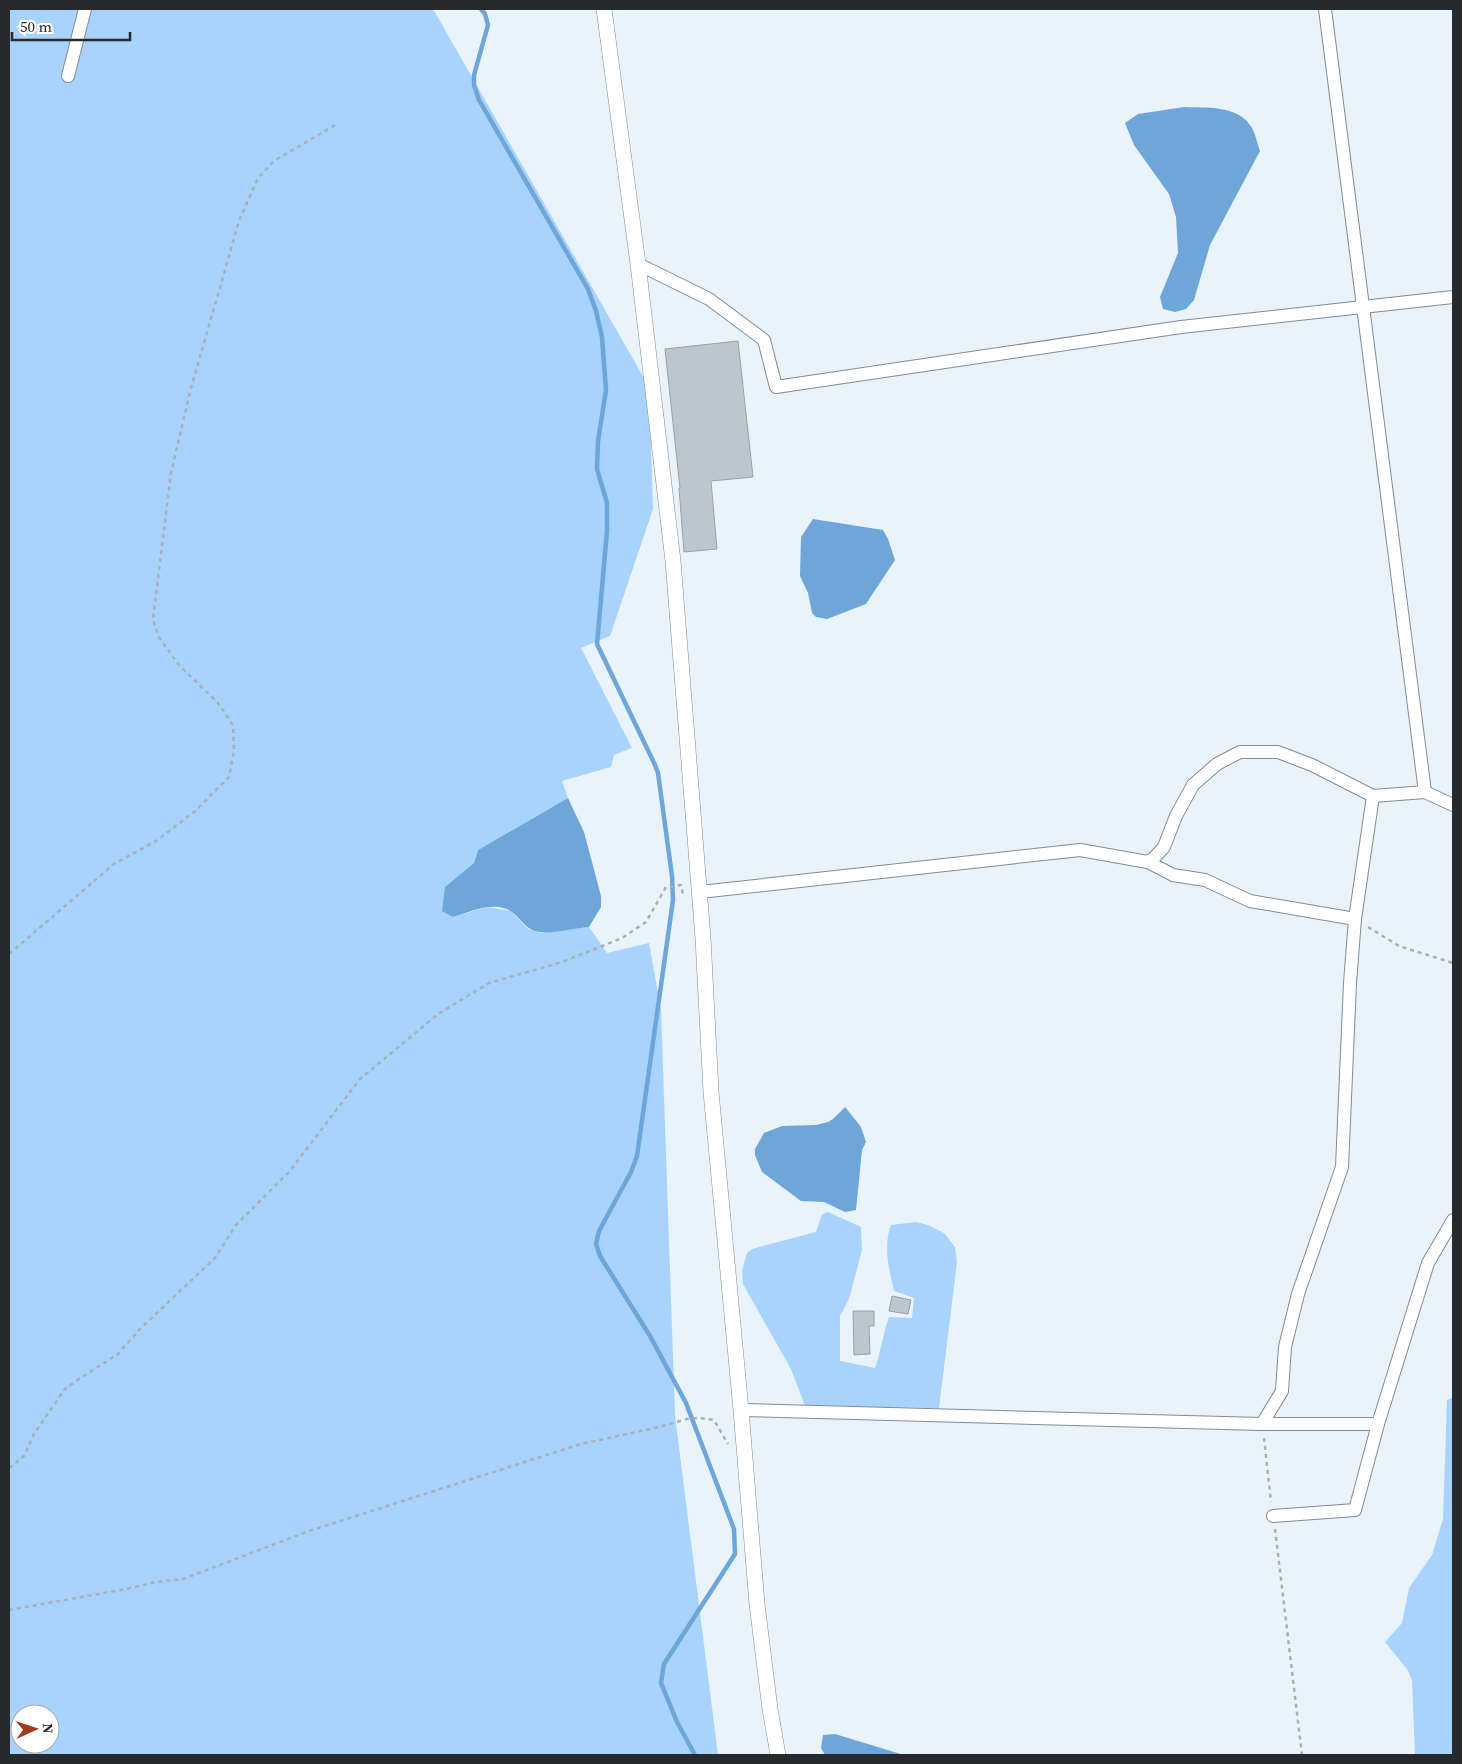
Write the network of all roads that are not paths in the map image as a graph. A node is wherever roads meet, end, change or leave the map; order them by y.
1 (85, 9) edge
2 (604, 9) edge
3 (1326, 9) edge
4 (68, 76) dead end
5 (638, 264) junction
6 (1453, 297) edge
7 (1364, 308) junction
8 (1425, 792) junction
9 (1373, 796) junction
10 (1453, 805) edge
11 (1148, 862) junction
12 (700, 892) junction
13 (1355, 919) junction
14 (1453, 1220) edge
15 (741, 1410) junction
16 (1262, 1424) junction
17 (1378, 1424) junction
18 (1273, 1516) road end
19 (778, 1755) edge

1 - 4 street
2 - 5 street
3 - 7 street
5 - 7 street
5 - 12 street
6 - 7 street
7 - 8 street
8 - 9 street
8 - 10 street
9 - 11 street
9 - 13 street
11 - 12 street
11 - 13 street
12 - 15 street
13 - 16 street
14 - 17 street
15 - 16 street
15 - 19 street
16 - 17 street
17 - 18 street

